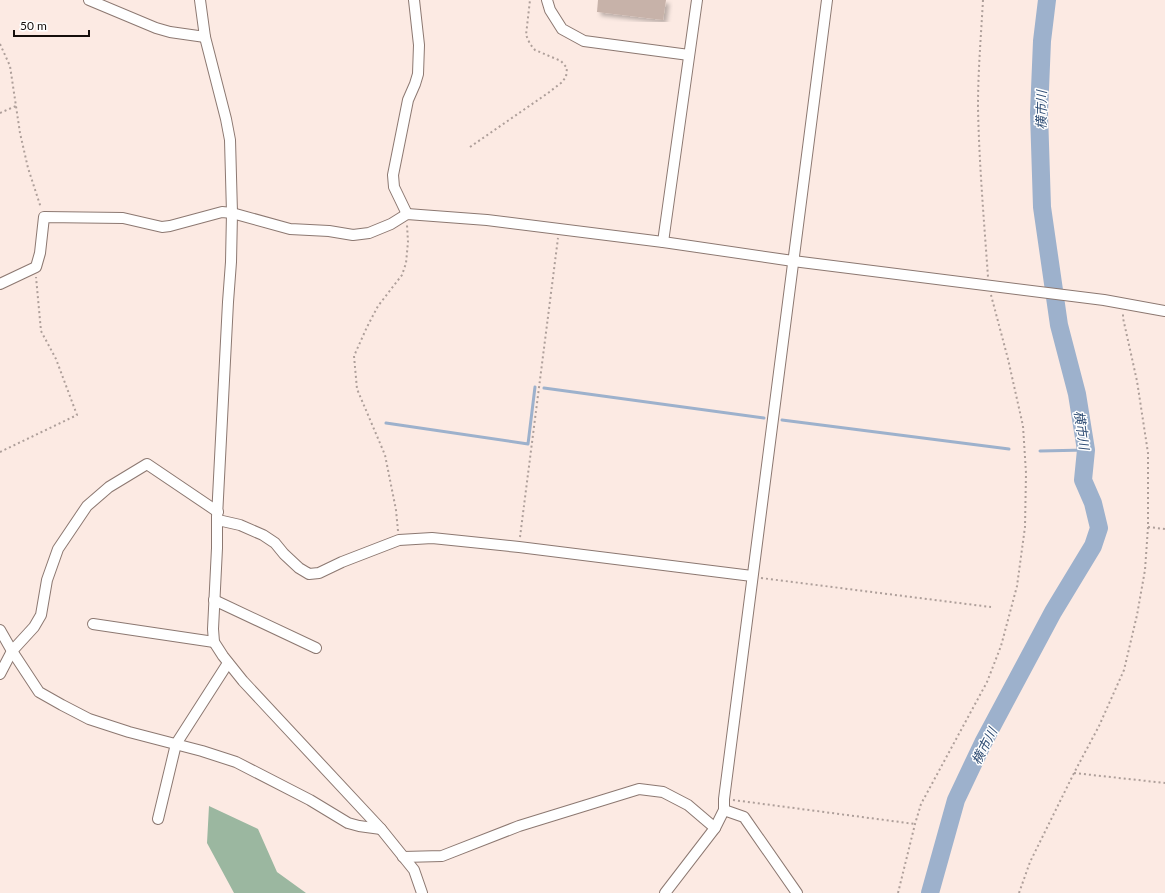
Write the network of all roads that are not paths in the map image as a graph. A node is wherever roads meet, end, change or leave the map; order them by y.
1 (89, 0) edge
2 (200, 0) edge
3 (414, 0) edge
4 (547, 0) edge
5 (697, 0) edge
6 (827, 0) edge
7 (205, 37) junction
8 (689, 55) junction
9 (232, 213) junction
10 (406, 214) junction
11 (663, 242) junction
12 (794, 261) junction
13 (0, 284) edge
14 (1165, 311) edge
15 (218, 516) junction
16 (752, 576) junction
17 (214, 600) junction
18 (93, 624) dead end
19 (0, 630) edge
20 (214, 642) junction
21 (316, 648) dead end
22 (12, 651) junction
23 (228, 663) junction
24 (0, 674) edge
25 (176, 744) junction
26 (724, 810) junction
27 (158, 819) dead end
28 (715, 828) junction
29 (381, 829) junction
30 (403, 857) junction
31 (422, 893) edge
32 (665, 893) edge
33 (797, 893) edge

1 - 7 street
2 - 7 street
3 - 10 street
4 - 8 street
5 - 8 street
6 - 12 street
7 - 9 street
8 - 11 street
9 - 10 street
9 - 13 street
9 - 15 street
10 - 11 street
11 - 12 street
12 - 14 street
12 - 16 street
15 - 16 street
15 - 17 street
15 - 22 street
16 - 26 street
17 - 20 street
17 - 21 street
18 - 20 street
19 - 22 street
20 - 23 street
22 - 24 street
22 - 25 street
23 - 25 street
23 - 29 street
25 - 27 street
25 - 29 street
26 - 28 street
26 - 33 street
28 - 30 street
28 - 32 street
29 - 30 street
30 - 31 street

